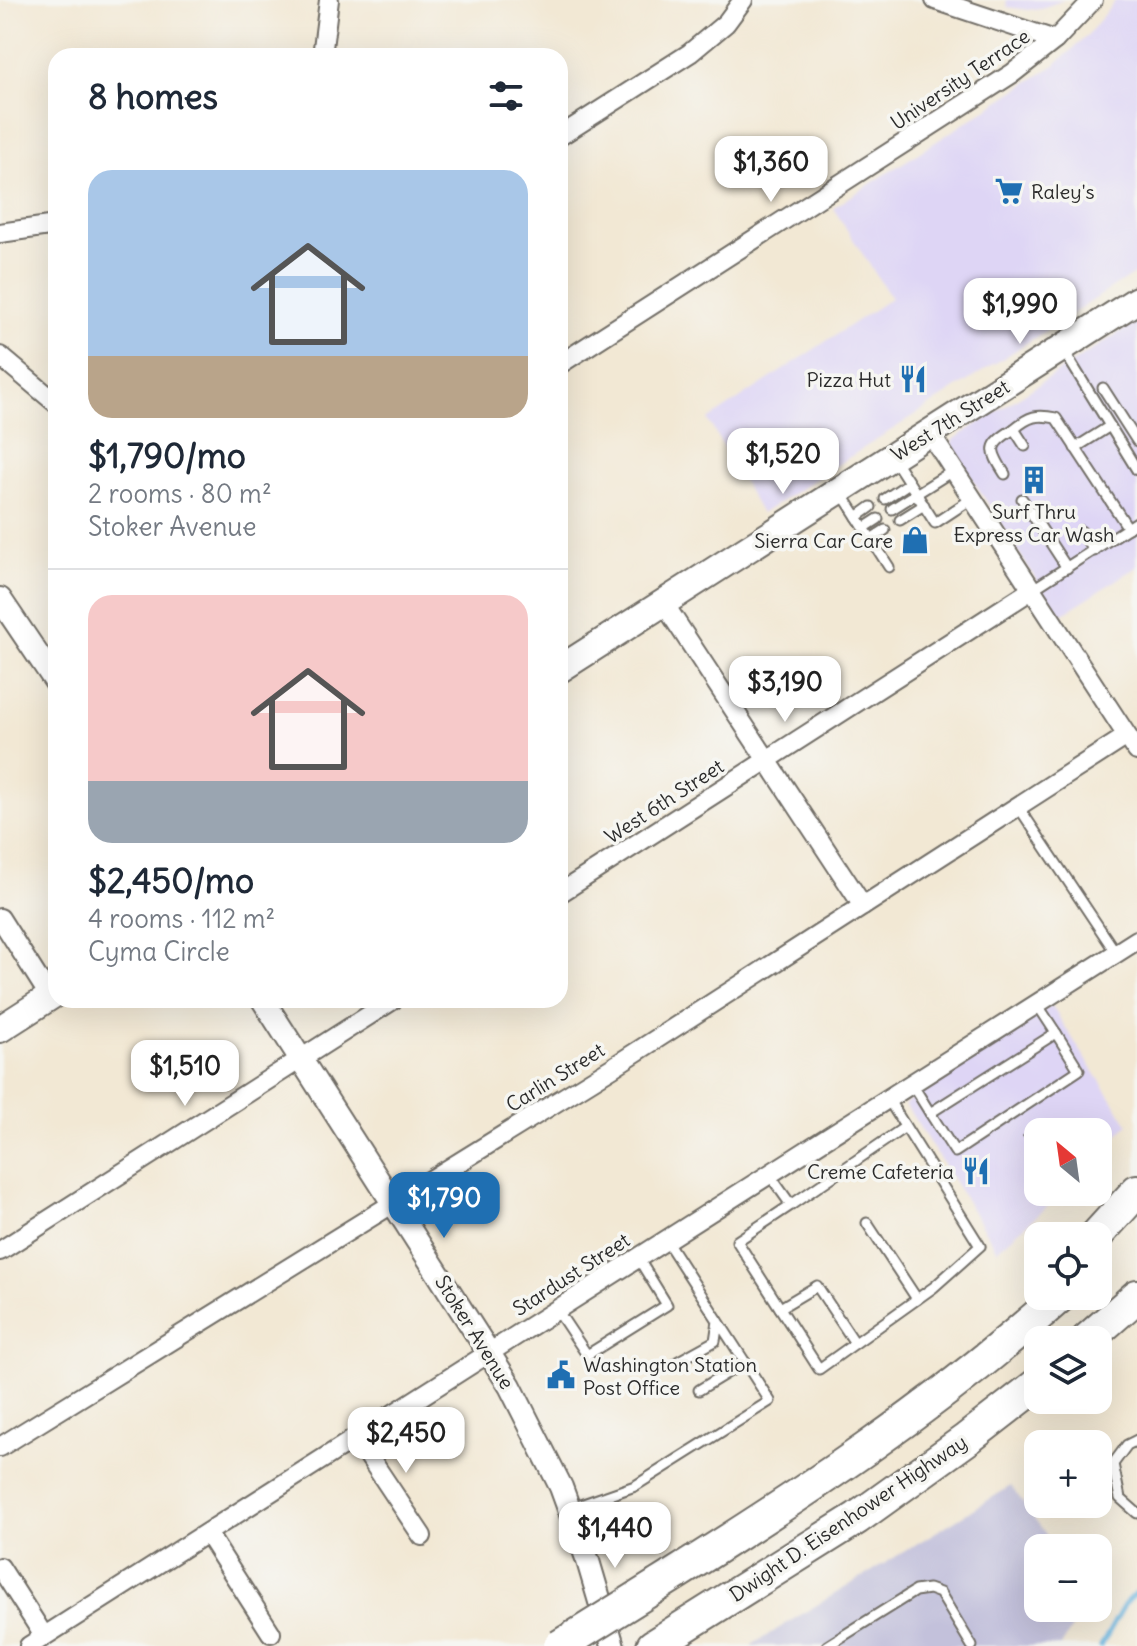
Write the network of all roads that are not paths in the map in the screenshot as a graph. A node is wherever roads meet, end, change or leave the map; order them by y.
1 (329, 0) edge
2 (743, 0) edge
3 (935, 0) edge
4 (1093, 0) edge
5 (1055, 40) junction
6 (323, 48) edge
7 (568, 131) edge
8 (48, 226) edge
9 (0, 233) edge
10 (1137, 300) edge
11 (1063, 348) junction
12 (0, 356) edge
13 (568, 359) edge
14 (1103, 388) dead end
15 (48, 396) edge
16 (1110, 426) junction
17 (1014, 429) junction
18 (929, 432) junction
19 (1137, 441) edge
20 (1025, 446) dead end
21 (1075, 448) junction
22 (892, 456) junction
23 (954, 470) junction
24 (1137, 470) edge
25 (1005, 474) dead end
26 (909, 483) junction
27 (839, 489) junction
28 (916, 494) junction
29 (973, 498) junction
30 (885, 499) dead end
31 (1022, 499) dead end
32 (924, 505) junction
33 (871, 507) dead end
34 (892, 509) dead end
35 (857, 517) junction
36 (878, 519) dead end
37 (900, 520) dead end
38 (1133, 525) edge
39 (864, 528) junction
40 (885, 530) dead end
41 (1081, 531) dead end
42 (871, 539) junction
43 (1094, 551) junction
44 (889, 567) dead end
45 (1067, 568) junction
46 (1033, 589) junction
47 (0, 599) edge
48 (663, 602) junction
49 (568, 664) edge
50 (48, 670) edge
51 (1132, 744) edge
52 (768, 760) junction
53 (1018, 806) junction
54 (568, 888) edge
55 (863, 906) junction
56 (0, 918) edge
57 (1137, 940) edge
58 (1116, 953) junction
59 (48, 988) edge
60 (48, 998) edge
61 (1037, 1004) junction
62 (268, 1008) edge
63 (381, 1008) edge
64 (0, 1029) edge
65 (1056, 1033) junction
66 (301, 1059) junction
67 (912, 1084) junction
68 (888, 1099) junction
69 (930, 1113) junction
70 (905, 1127) junction
71 (769, 1174) junction
72 (1137, 1191) edge
73 (393, 1203) junction
74 (791, 1205) junction
75 (1109, 1222) edge
76 (1137, 1222) edge
77 (867, 1223) dead end
78 (666, 1240) junction
79 (1112, 1247) edge
80 (0, 1251) edge
81 (638, 1258) junction
82 (1137, 1296) edge
83 (917, 1299) junction
84 (780, 1308) junction
85 (1024, 1309) edge
86 (557, 1310) junction
87 (1043, 1310) edge
88 (1137, 1315) edge
89 (718, 1321) junction
90 (1103, 1326) edge
91 (1112, 1334) edge
92 (855, 1343) junction
93 (489, 1353) junction
94 (677, 1362) dead end
95 (745, 1362) junction
96 (699, 1390) dead end
97 (943, 1395) junction
98 (1024, 1395) edge
99 (356, 1437) junction
100 (1137, 1440) edge
101 (0, 1447) edge
102 (569, 1509) junction
103 (1137, 1513) edge
104 (207, 1533) junction
105 (422, 1536) dead end
106 (0, 1567) edge
107 (271, 1633) dead end
108 (662, 1640) edge
109 (37, 1641) edge
110 (560, 1646) edge
111 (613, 1646) edge
112 (827, 1646) edge
113 (972, 1646) edge

1 - 6 street
2 - 7 street
3 - 5 street
4 - 5 street, University Terrace
5 - 13 street, University Terrace
8 - 9 street
10 - 11 main road, West 7th Street
11 - 16 lane
11 - 18 main road, West 7th Street
12 - 15 street
14 - 19 lane
16 - 21 lane
16 - 24 lane
17 - 20 lane
17 - 21 lane
17 - 25 lane
18 - 22 main road, West 7th Street
18 - 23 street
21 - 38 lane
22 - 26 lane
22 - 27 main road, West 7th Street
23 - 28 lane
23 - 29 street
26 - 28 lane
26 - 30 lane
27 - 35 lane
27 - 48 main road, West 7th Street
28 - 32 lane
28 - 34 lane
29 - 32 lane
29 - 46 street
31 - 45 lane
32 - 37 lane
33 - 35 lane
35 - 39 lane
36 - 39 lane
38 - 43 lane
39 - 42 lane
40 - 42 lane
41 - 43 lane
42 - 44 lane
43 - 45 lane
45 - 46 lane
46 - 51 street
46 - 52 street, West 6th Street
47 - 50 street
48 - 49 main road, West 7th Street
48 - 52 street
51 - 53 street, Carlin Street
52 - 54 street, West 6th Street
52 - 55 street
53 - 55 street, Carlin Street
53 - 58 lane
55 - 73 street, Carlin Street
56 - 59 street
57 - 58 street, Stardust Street
58 - 61 street, Stardust Street
60 - 64 main road
61 - 65 lane
61 - 67 street, Stardust Street
62 - 66 street, Stoker Avenue
63 - 66 street
65 - 69 lane
65 - 69 lane
66 - 73 street, Stoker Avenue
66 - 80 street
67 - 68 street, Stardust Street
67 - 69 lane
68 - 70 lane
68 - 71 street, Stardust Street
70 - 74 lane
70 - 83 lane
71 - 74 lane
71 - 78 street, Stardust Street
72 - 75 highway
73 - 93 street, Stoker Avenue
73 - 101 street, Carlin Street
74 - 84 lane
76 - 79 highway
77 - 83 lane
78 - 81 street, Stardust Street
78 - 89 lane
81 - 86 street, Stardust Street
81 - 86 lane
82 - 90 highway
83 - 92 lane
84 - 92 lane
84 - 92 lane
85 - 97 highway
86 - 93 street, Stardust Street
87 - 97 highway
88 - 91 highway
89 - 94 lane
89 - 95 lane
93 - 99 street, Stardust Street
93 - 102 street, Stoker Avenue
95 - 96 lane
95 - 102 lane
97 - 110 highway, bridge
98 - 108 highway, Dwight D. Eisenhower Highway
99 - 104 street, Stardust Street
99 - 105 street
100 - 103 lane
102 - 111 street, Stoker Avenue
104 - 107 street
104 - 109 street, Stardust Street
106 - 109 street
112 - 113 lane

